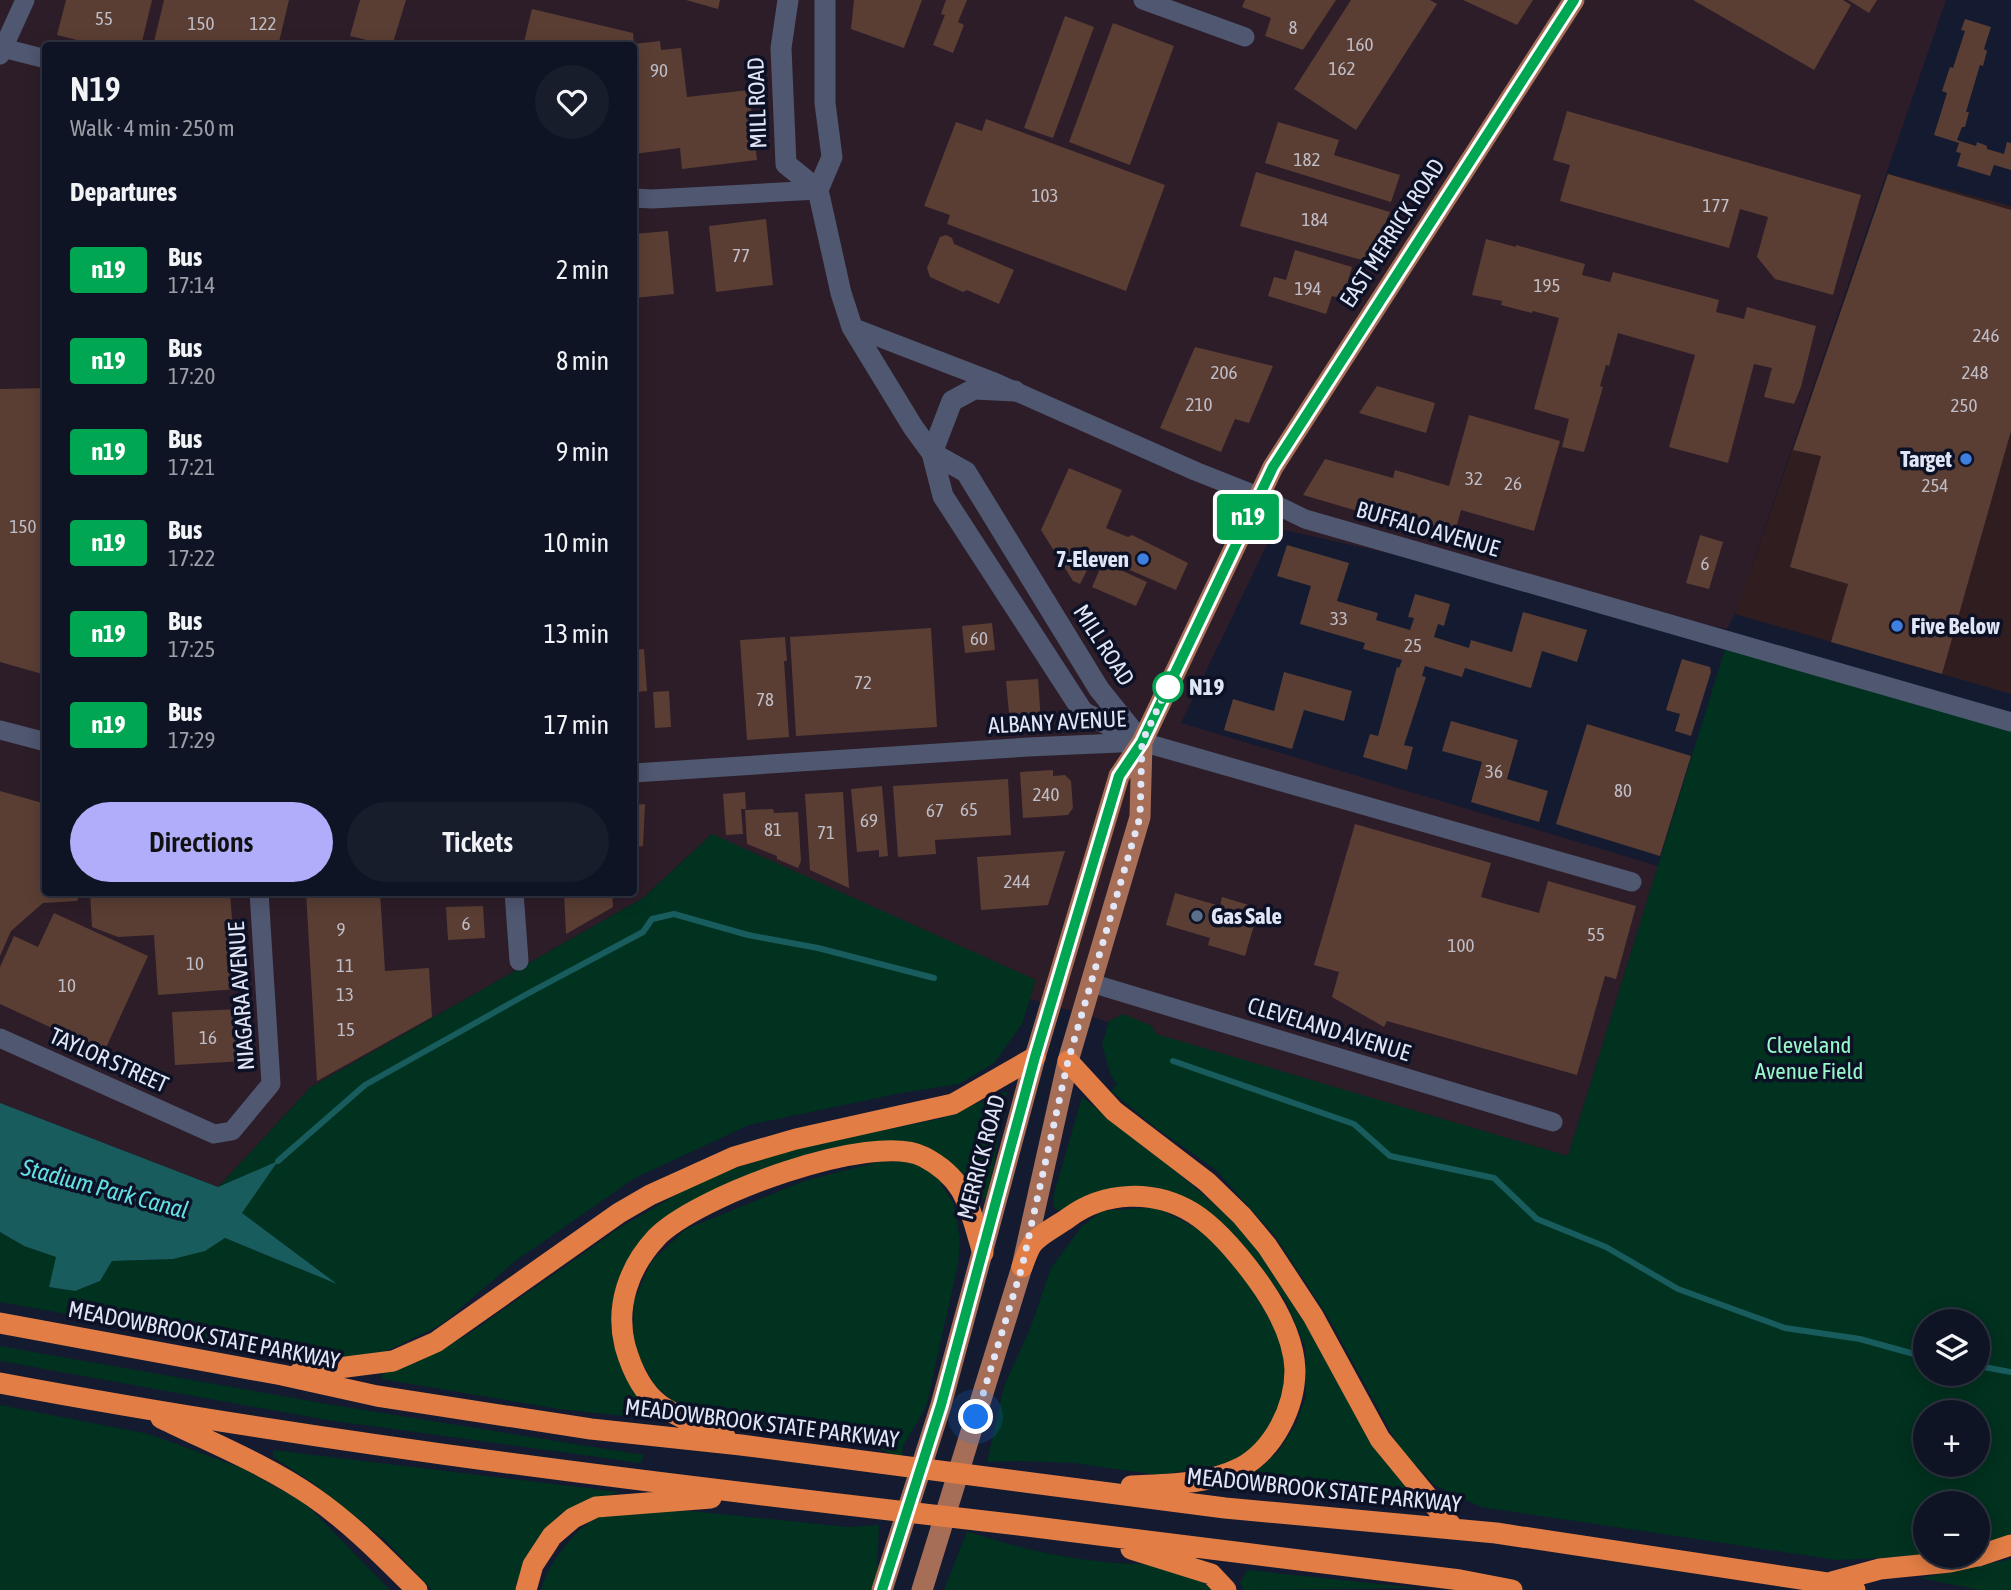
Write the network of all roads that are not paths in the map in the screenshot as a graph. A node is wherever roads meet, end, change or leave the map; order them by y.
1 (25, 0) edge
2 (788, 0) edge
3 (825, 0) edge
4 (1143, 0) edge
5 (1574, 0) edge
6 (1245, 37) dead end
7 (1, 52) edge
8 (42, 58) edge
9 (818, 190) junction
10 (637, 198) edge
11 (852, 327) junction
12 (1015, 391) junction
13 (932, 453) junction
14 (1258, 496) junction
15 (2011, 722) edge
16 (0, 730) edge
17 (42, 742) edge
18 (1142, 742) junction
19 (637, 773) edge
20 (1632, 882) dead end
21 (259, 896) edge
22 (514, 896) edge
23 (519, 961) dead end
24 (1091, 983) junction
25 (0, 1038) edge
26 (1035, 1057) junction
27 (1068, 1061) junction
28 (1553, 1122) dead end
29 (198, 1127) joint
30 (983, 1252) junction
31 (1022, 1267) junction
32 (0, 1322) edge
33 (282, 1375) junction
34 (0, 1383) edge
35 (144, 1410) junction
36 (741, 1445) junction
37 (1079, 1488) junction
38 (754, 1495) junction
39 (1454, 1529) junction
40 (1076, 1532) junction
41 (2011, 1545) edge
42 (1990, 1552) edge
43 (1913, 1566) edge
44 (1827, 1583) junction
45 (884, 1585) edge
46 (924, 1585) edge
47 (1452, 1585) edge
48 (417, 1590) edge
49 (526, 1590) edge
50 (1226, 1590) edge
51 (1512, 1590) edge
52 (1855, 1590) edge

1 - 7 street
2 - 9 main road, MILL ROAD
3 - 9 main road
4 - 6 street
5 - 14 main road, EAST MERRICK ROAD
7 - 8 street
9 - 10 street
9 - 11 main road, MILL ROAD
11 - 12 street, BUFFALO AVENUE
11 - 13 main road, MILL ROAD
12 - 13 main road
12 - 14 street, BUFFALO AVENUE
13 - 18 main road, MILL ROAD
13 - 18 main road, MILL ROAD
14 - 15 street, BUFFALO AVENUE
14 - 18 main road, MERRICK ROAD
16 - 17 street
18 - 19 street, ALBANY AVENUE
18 - 20 street, ALBANY AVENUE
18 - 24 main road, MERRICK ROAD
18 - 26 main road, MERRICK ROAD
21 - 29 street, NIAGARA AVENUE
22 - 23 street
24 - 27 main road, MERRICK ROAD
24 - 28 street, CLEVELAND AVENUE
25 - 29 street, TAYLOR STREET
26 - 30 main road, MERRICK ROAD
26 - 33 highway
27 - 31 main road, MERRICK ROAD
27 - 39 highway
30 - 36 highway
30 - 45 main road, MERRICK ROAD
31 - 37 highway
31 - 46 main road, MERRICK ROAD
32 - 33 highway, MEADOWBROOK STATE PARKWAY
33 - 36 highway, MEADOWBROOK STATE PARKWAY
34 - 35 highway
35 - 38 highway
35 - 48 highway
36 - 37 highway, MEADOWBROOK STATE PARKWAY
37 - 39 highway, MEADOWBROOK STATE PARKWAY
38 - 40 highway
38 - 49 highway
39 - 44 highway, MEADOWBROOK STATE PARKWAY
40 - 47 highway
40 - 50 highway
41 - 42 highway
43 - 44 highway
44 - 52 highway, MEADOWBROOK STATE PARKWAY
47 - 51 highway

